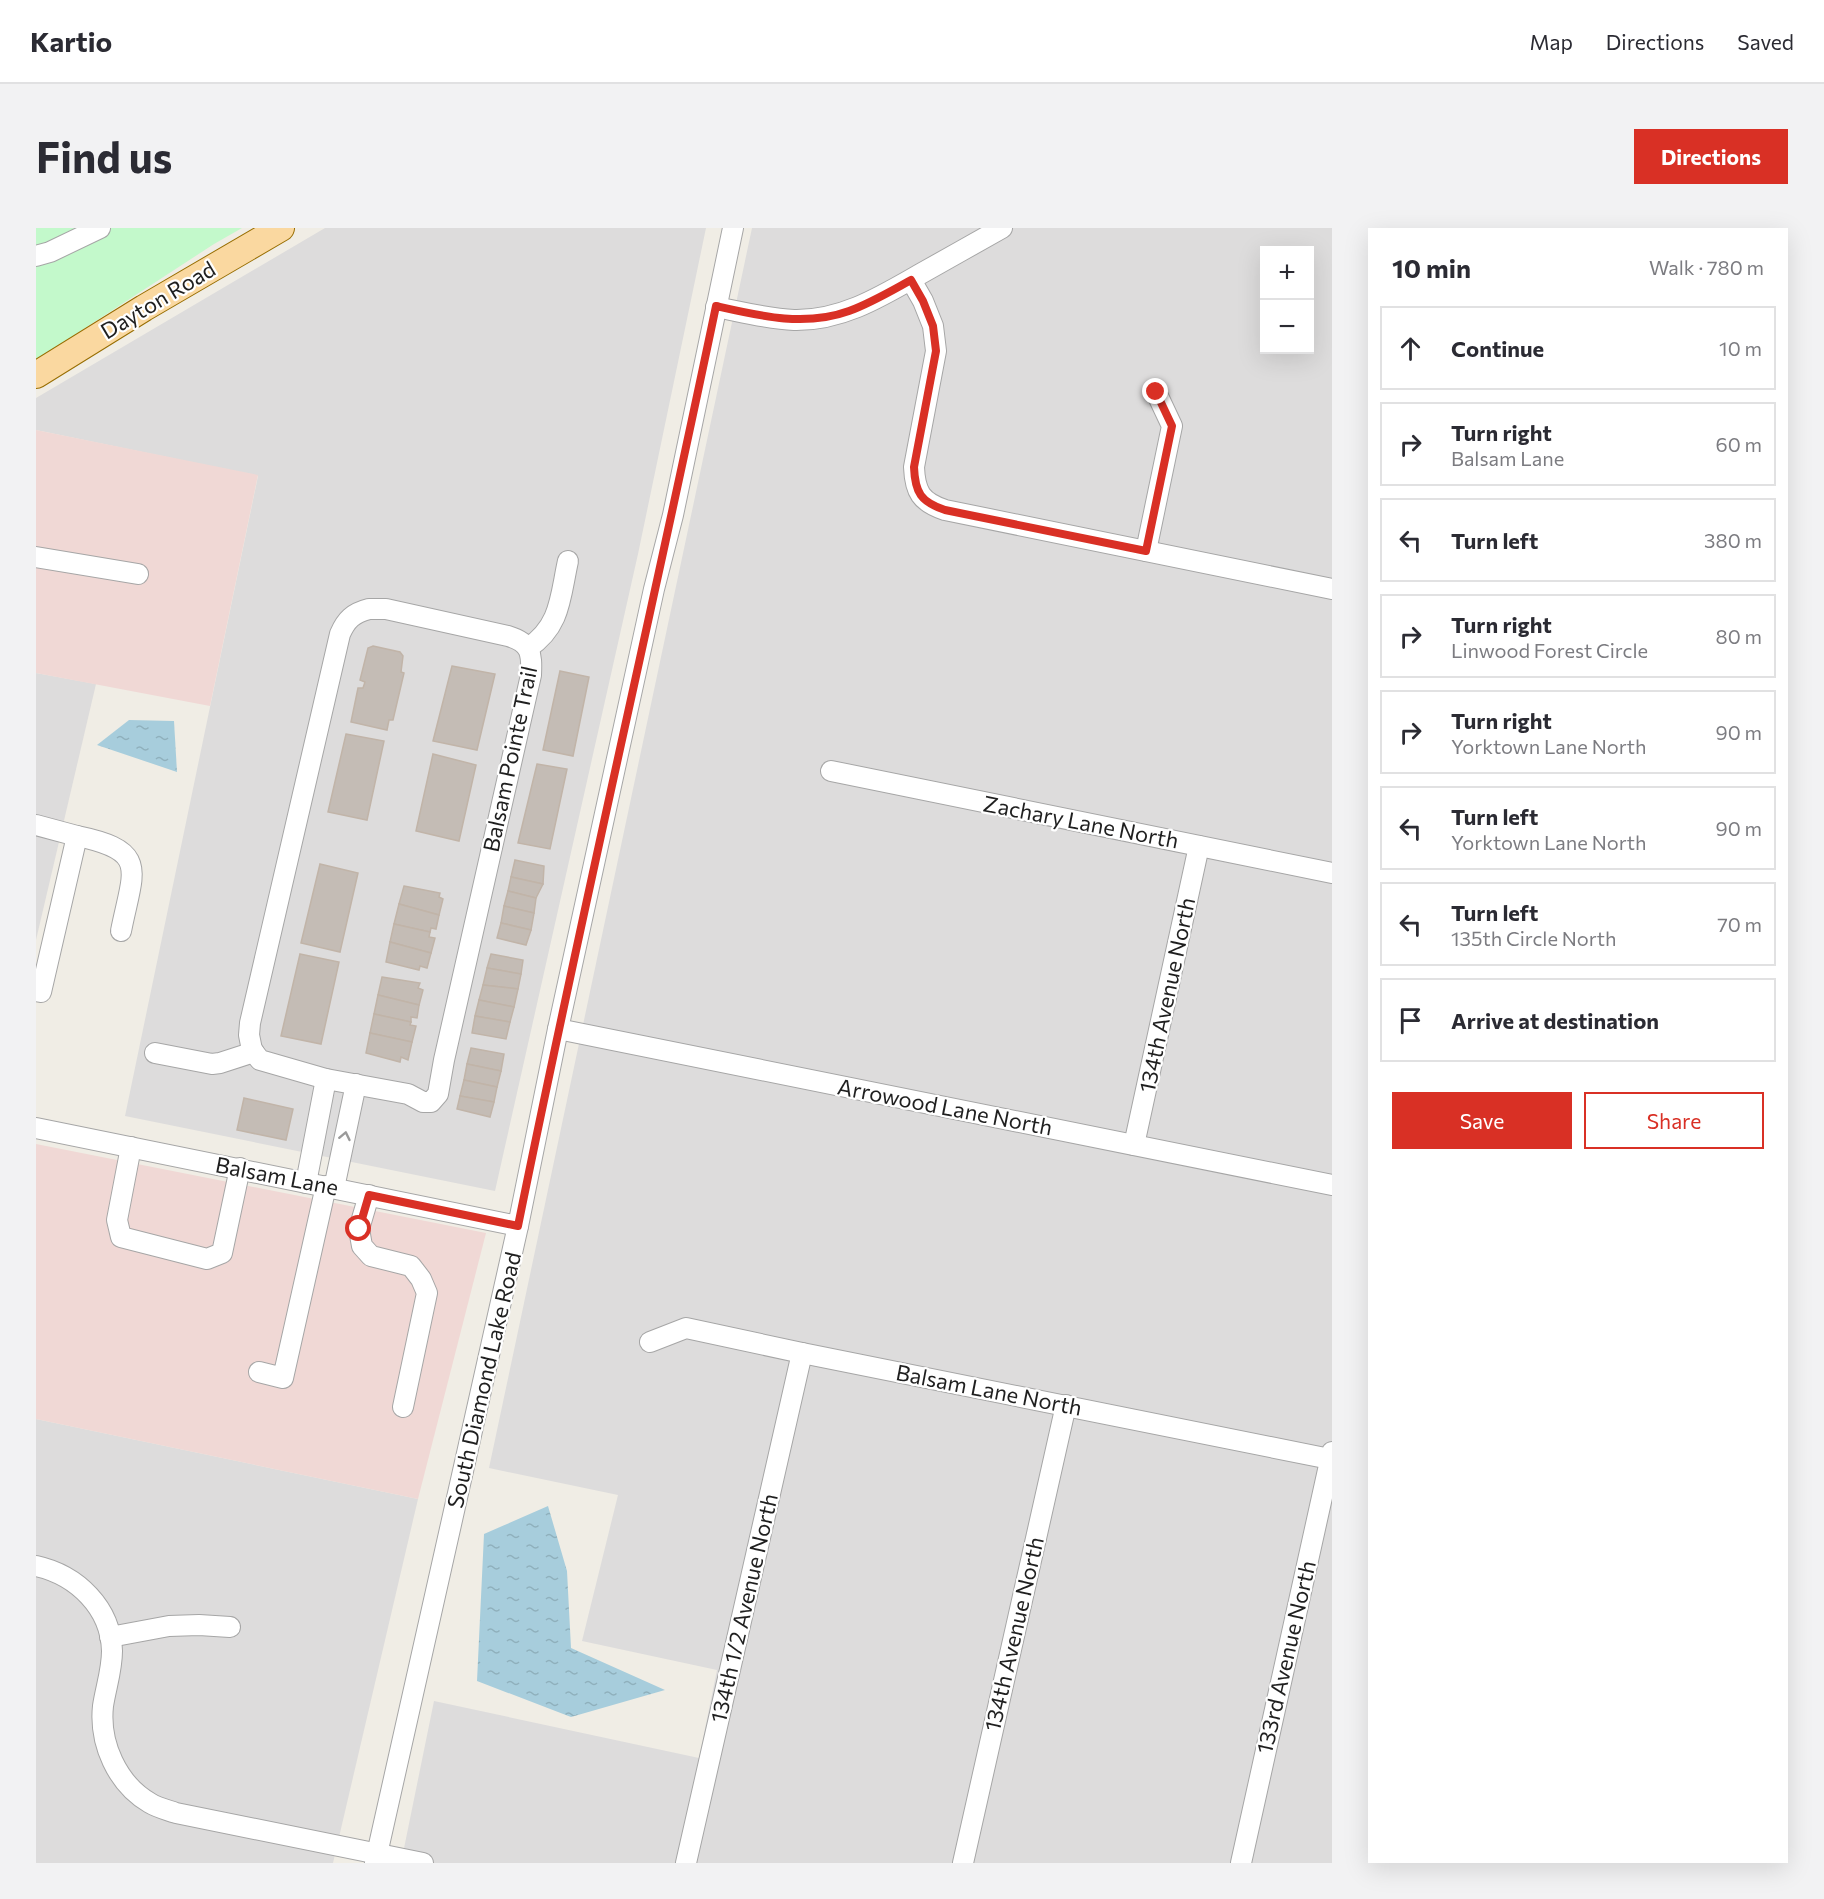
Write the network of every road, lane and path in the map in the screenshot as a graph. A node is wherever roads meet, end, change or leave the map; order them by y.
1 (100, 228) edge
2 (281, 228) edge
3 (733, 228) edge
4 (1002, 228) edge
5 (252, 235) edge
6 (36, 255) edge
7 (911, 280) junction
8 (716, 306) junction
9 (36, 375) edge
10 (1156, 392) dead end
11 (1146, 551) junction
12 (36, 557) edge
13 (568, 561) dead end
14 (138, 574) dead end
15 (1332, 589) edge
16 (528, 648) junction
17 (831, 771) dead end
18 (36, 825) edge
19 (77, 836) junction
20 (1199, 846) junction
21 (1332, 873) edge
22 (121, 931) dead end
23 (36, 991) edge
24 (558, 1029) junction
25 (254, 1052) junction
26 (155, 1053) dead end
27 (326, 1079) junction
28 (356, 1084) junction
29 (36, 1128) edge
30 (1134, 1144) junction
31 (131, 1147) junction
32 (240, 1168) junction
33 (306, 1183) junction
34 (1332, 1185) edge
35 (330, 1187) junction
36 (369, 1195) junction
37 (518, 1226) junction
38 (650, 1342) dead end
39 (802, 1353) junction
40 (259, 1372) dead end
41 (1066, 1405) junction
42 (403, 1407) dead end
43 (1331, 1455) edge
44 (36, 1566) edge
45 (230, 1627) dead end
46 (110, 1637) junction
47 (376, 1858) edge
48 (423, 1863) edge
49 (686, 1863) edge
50 (963, 1863) edge
51 (1240, 1863) edge

1 - 6 street
2 - 5 main road, Dayton Road
3 - 8 street, South Diamond Lake Road
4 - 7 street
5 - 9 main road, Dayton Road
7 - 8 street
7 - 11 street
8 - 24 street, South Diamond Lake Road
10 - 11 street
11 - 15 street
12 - 14 street
13 - 16 street
16 - 25 street, Balsam Pointe Trail
16 - 28 street, Balsam Pointe Trail
17 - 20 street, Zachary Lane North
18 - 19 street
19 - 22 street
19 - 23 street
20 - 21 street, Zachary Lane North
20 - 30 street, 134th Avenue North
24 - 30 street, Arrowood Lane North
24 - 37 street, South Diamond Lake Road
25 - 26 street
25 - 27 street, Balsam Pointe Trail
27 - 28 street, Balsam Pointe Trail
27 - 33 street
35 -> 28 street
29 - 31 street, Balsam Lane
30 - 34 street, Arrowood Lane North
31 - 32 street, Balsam Lane
31 - 32 street
32 - 33 street, Balsam Lane
33 - 35 street, Balsam Lane
35 - 36 street, Balsam Lane
35 - 40 street
36 - 37 street, Balsam Lane
36 - 42 street
37 - 47 street, South Diamond Lake Road
38 - 39 street, Balsam Lane North
39 - 41 street, Balsam Lane North
39 - 49 street, 134th 1/2 Avenue North
41 - 43 street, Balsam Lane North
41 - 50 street, 134th Avenue North
43 - 51 street, 133rd Avenue North
44 - 46 street
45 - 46 street
46 - 47 street
47 - 48 street

